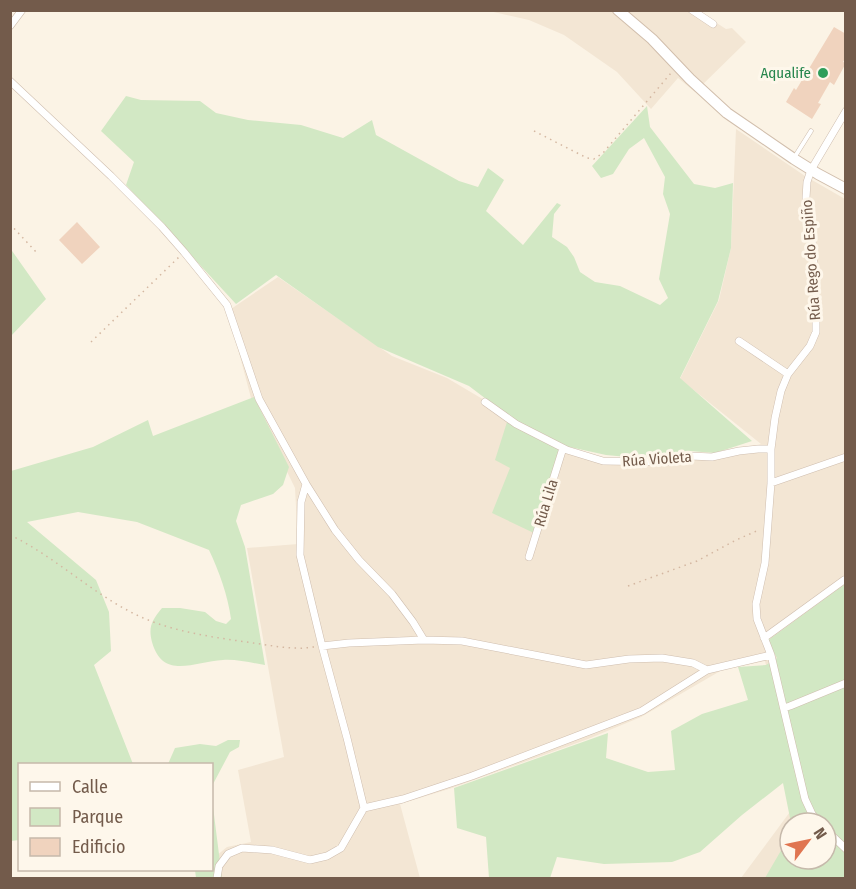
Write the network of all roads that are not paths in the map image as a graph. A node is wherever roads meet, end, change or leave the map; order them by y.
1 (22, 10) edge
2 (692, 10) edge
3 (624, 12) edge
4 (713, 24) dead end
5 (10, 26) edge
6 (10, 81) edge
7 (846, 111) edge
8 (811, 131) dead end
9 (794, 159) junction
10 (811, 170) junction
11 (846, 189) edge
12 (739, 341) dead end
13 (788, 374) junction
14 (485, 402) dead end
15 (563, 448) junction
16 (771, 449) junction
17 (846, 457) edge
18 (771, 483) junction
19 (306, 484) junction
20 (529, 557) dead end
21 (844, 580) edge
22 (764, 638) junction
23 (424, 640) junction
24 (322, 646) junction
25 (771, 655) junction
26 (707, 670) junction
27 (846, 683) edge
28 (784, 708) junction
29 (364, 808) junction
30 (811, 811) edge
31 (216, 879) edge

1 - 5 street
2 - 4 street
3 - 9 main road
6 - 19 street
7 - 10 street, Rúa Rego do Espiño
8 - 9 lane
9 - 10 main road
10 - 11 main road
10 - 13 street, Rúa Rego do Espiño
12 - 13 street
13 - 16 street, Rúa Rego do Espiño
14 - 15 street, Rúa Violeta
15 - 16 street, Rúa Violeta
15 - 20 street, Rúa Lila
16 - 18 street, Rúa Rego do Espiño
17 - 18 street
18 - 22 street, Rúa Rego do Espiño
19 - 23 street
19 - 24 street
21 - 22 street
22 - 25 street, Rúa Rego do Espiño
23 - 24 street
23 - 26 street
24 - 29 street
25 - 26 street
25 - 28 street, Rúa Rego do Espiño
26 - 29 street
27 - 28 street
28 - 30 street, Rúa Rego do Espiño
29 - 31 street

